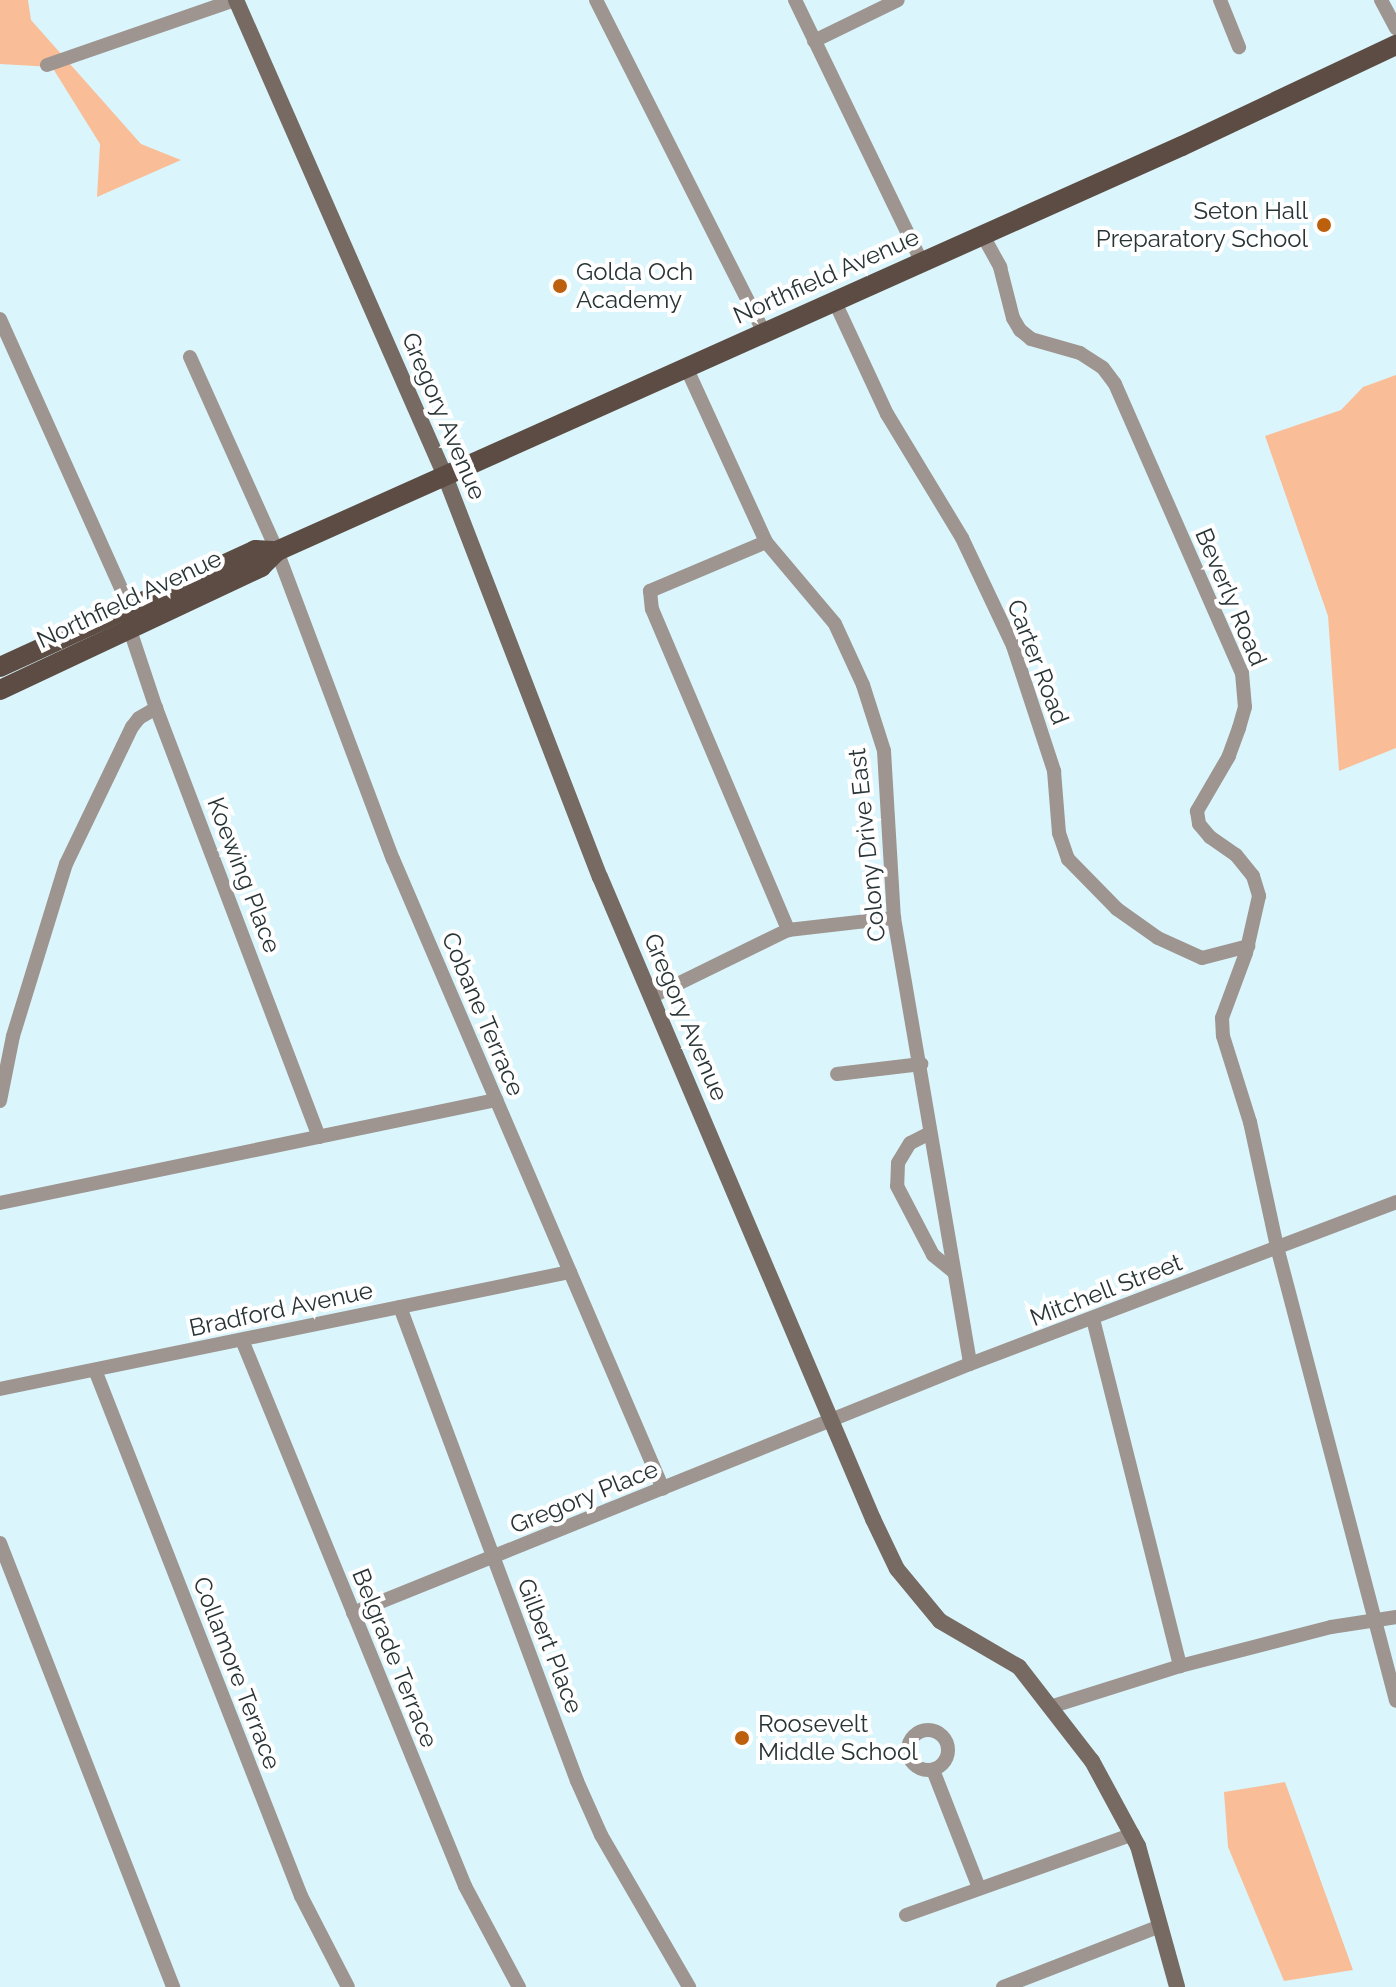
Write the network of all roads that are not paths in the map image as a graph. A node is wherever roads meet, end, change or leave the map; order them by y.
1 (236, 0) edge
2 (596, 0) edge
3 (795, 0) edge
4 (898, 0) edge
5 (1220, 0) edge
6 (1381, 0) edge
7 (1396, 28) edge
8 (814, 41) junction
9 (1396, 45) edge
10 (1239, 47) dead end
11 (47, 65) dead end
12 (982, 234) junction
13 (921, 261) junction
14 (834, 300) junction
15 (0, 319) edge
16 (764, 333) junction
17 (190, 357) dead end
18 (686, 367) junction
19 (445, 476) junction
20 (766, 542) junction
21 (277, 551) junction
22 (128, 618) junction
23 (0, 667) edge
24 (0, 690) edge
25 (156, 708) junction
26 (894, 918) junction
27 (788, 930) junction
28 (1248, 946) junction
29 (651, 997) junction
30 (921, 1064) junction
31 (837, 1074) dead end
32 (496, 1100) junction
33 (0, 1101) edge
34 (930, 1133) junction
35 (319, 1137) junction
36 (1396, 1202) edge
37 (0, 1203) edge
38 (1277, 1247) junction
39 (570, 1272) junction
40 (954, 1272) junction
41 (400, 1307) junction
42 (1093, 1319) junction
43 (242, 1340) junction
44 (970, 1364) junction
45 (95, 1370) junction
46 (0, 1389) edge
47 (832, 1421) junction
48 (663, 1489) junction
49 (0, 1543) edge
50 (493, 1557) junction
51 (353, 1613) junction
52 (1396, 1617) edge
53 (1375, 1620) junction
54 (1180, 1666) junction
55 (1396, 1701) edge
56 (1050, 1707) junction
57 (933, 1770) dead end
58 (1133, 1834) junction
59 (979, 1888) junction
60 (906, 1915) dead end
61 (1160, 1926) junction
62 (173, 1987) edge
63 (348, 1987) edge
64 (519, 1987) edge
65 (689, 1987) edge
66 (1003, 1987) edge
67 (1177, 1987) edge

1 - 11 street
1 - 19 main road, Gregory Avenue
2 - 16 street
3 - 8 street
4 - 8 street
5 - 10 street
6 - 7 street
8 - 13 street
9 - 12 main road, Northfield Avenue
12 - 13 main road, Northfield Avenue
12 - 28 street, Beverly Road
13 - 14 main road, Northfield Avenue
14 - 16 main road, Northfield Avenue
14 - 28 street, Carter Road
15 - 22 street, Koewing Place
16 - 18 main road, Northfield Avenue
17 - 21 street, Cobane Terrace
18 - 19 main road, Northfield Avenue
18 - 20 street, Colony Drive East
19 - 21 main road, Northfield Avenue
19 - 29 main road, Gregory Avenue
20 - 26 street, Colony Drive East
20 - 27 street
21 - 22 main road, Northfield Avenue
21 - 32 street, Cobane Terrace
22 - 23 main road, Northfield Avenue
22 - 24 main road, Northfield Avenue
22 - 25 street, Koewing Place
25 - 33 street
25 - 35 street, Koewing Place
26 - 27 street
26 - 30 street, Colony Drive East
27 - 29 street
28 - 38 street, Beverly Road
29 - 47 main road, Gregory Avenue
30 - 31 street
30 - 34 street, Colony Drive East
32 - 35 street
32 - 39 street, Cobane Terrace
34 - 40 street, Colony Drive East
34 - 40 street
35 - 37 street
36 - 38 street, Mitchell Street
38 - 42 street, Mitchell Street
38 - 53 street, Beverly Road
39 - 41 street, Bradford Avenue
39 - 48 street, Cobane Terrace
40 - 44 street, Colony Drive East
41 - 43 street, Bradford Avenue
41 - 50 street, Gilbert Place
42 - 44 street, Mitchell Street
42 - 54 street
43 - 45 street, Bradford Avenue
43 - 51 street, Belgrade Terrace
44 - 47 street, Mitchell Street
45 - 46 street, Bradford Avenue
45 - 63 street, Collamore Terrace
47 - 48 street, Gregory Place
47 - 56 main road, Gregory Avenue
48 - 50 street, Gregory Place
49 - 62 street
50 - 51 street, Gregory Place
50 - 65 street, Gilbert Place
51 - 64 street, Belgrade Terrace
52 - 53 street
53 - 54 street
53 - 55 street, Beverly Road
54 - 56 street
56 - 58 main road, Gregory Avenue
57 - 59 street
58 - 59 street
58 - 61 main road, Gregory Avenue
59 - 60 street
61 - 66 street
61 - 67 main road, Gregory Avenue

